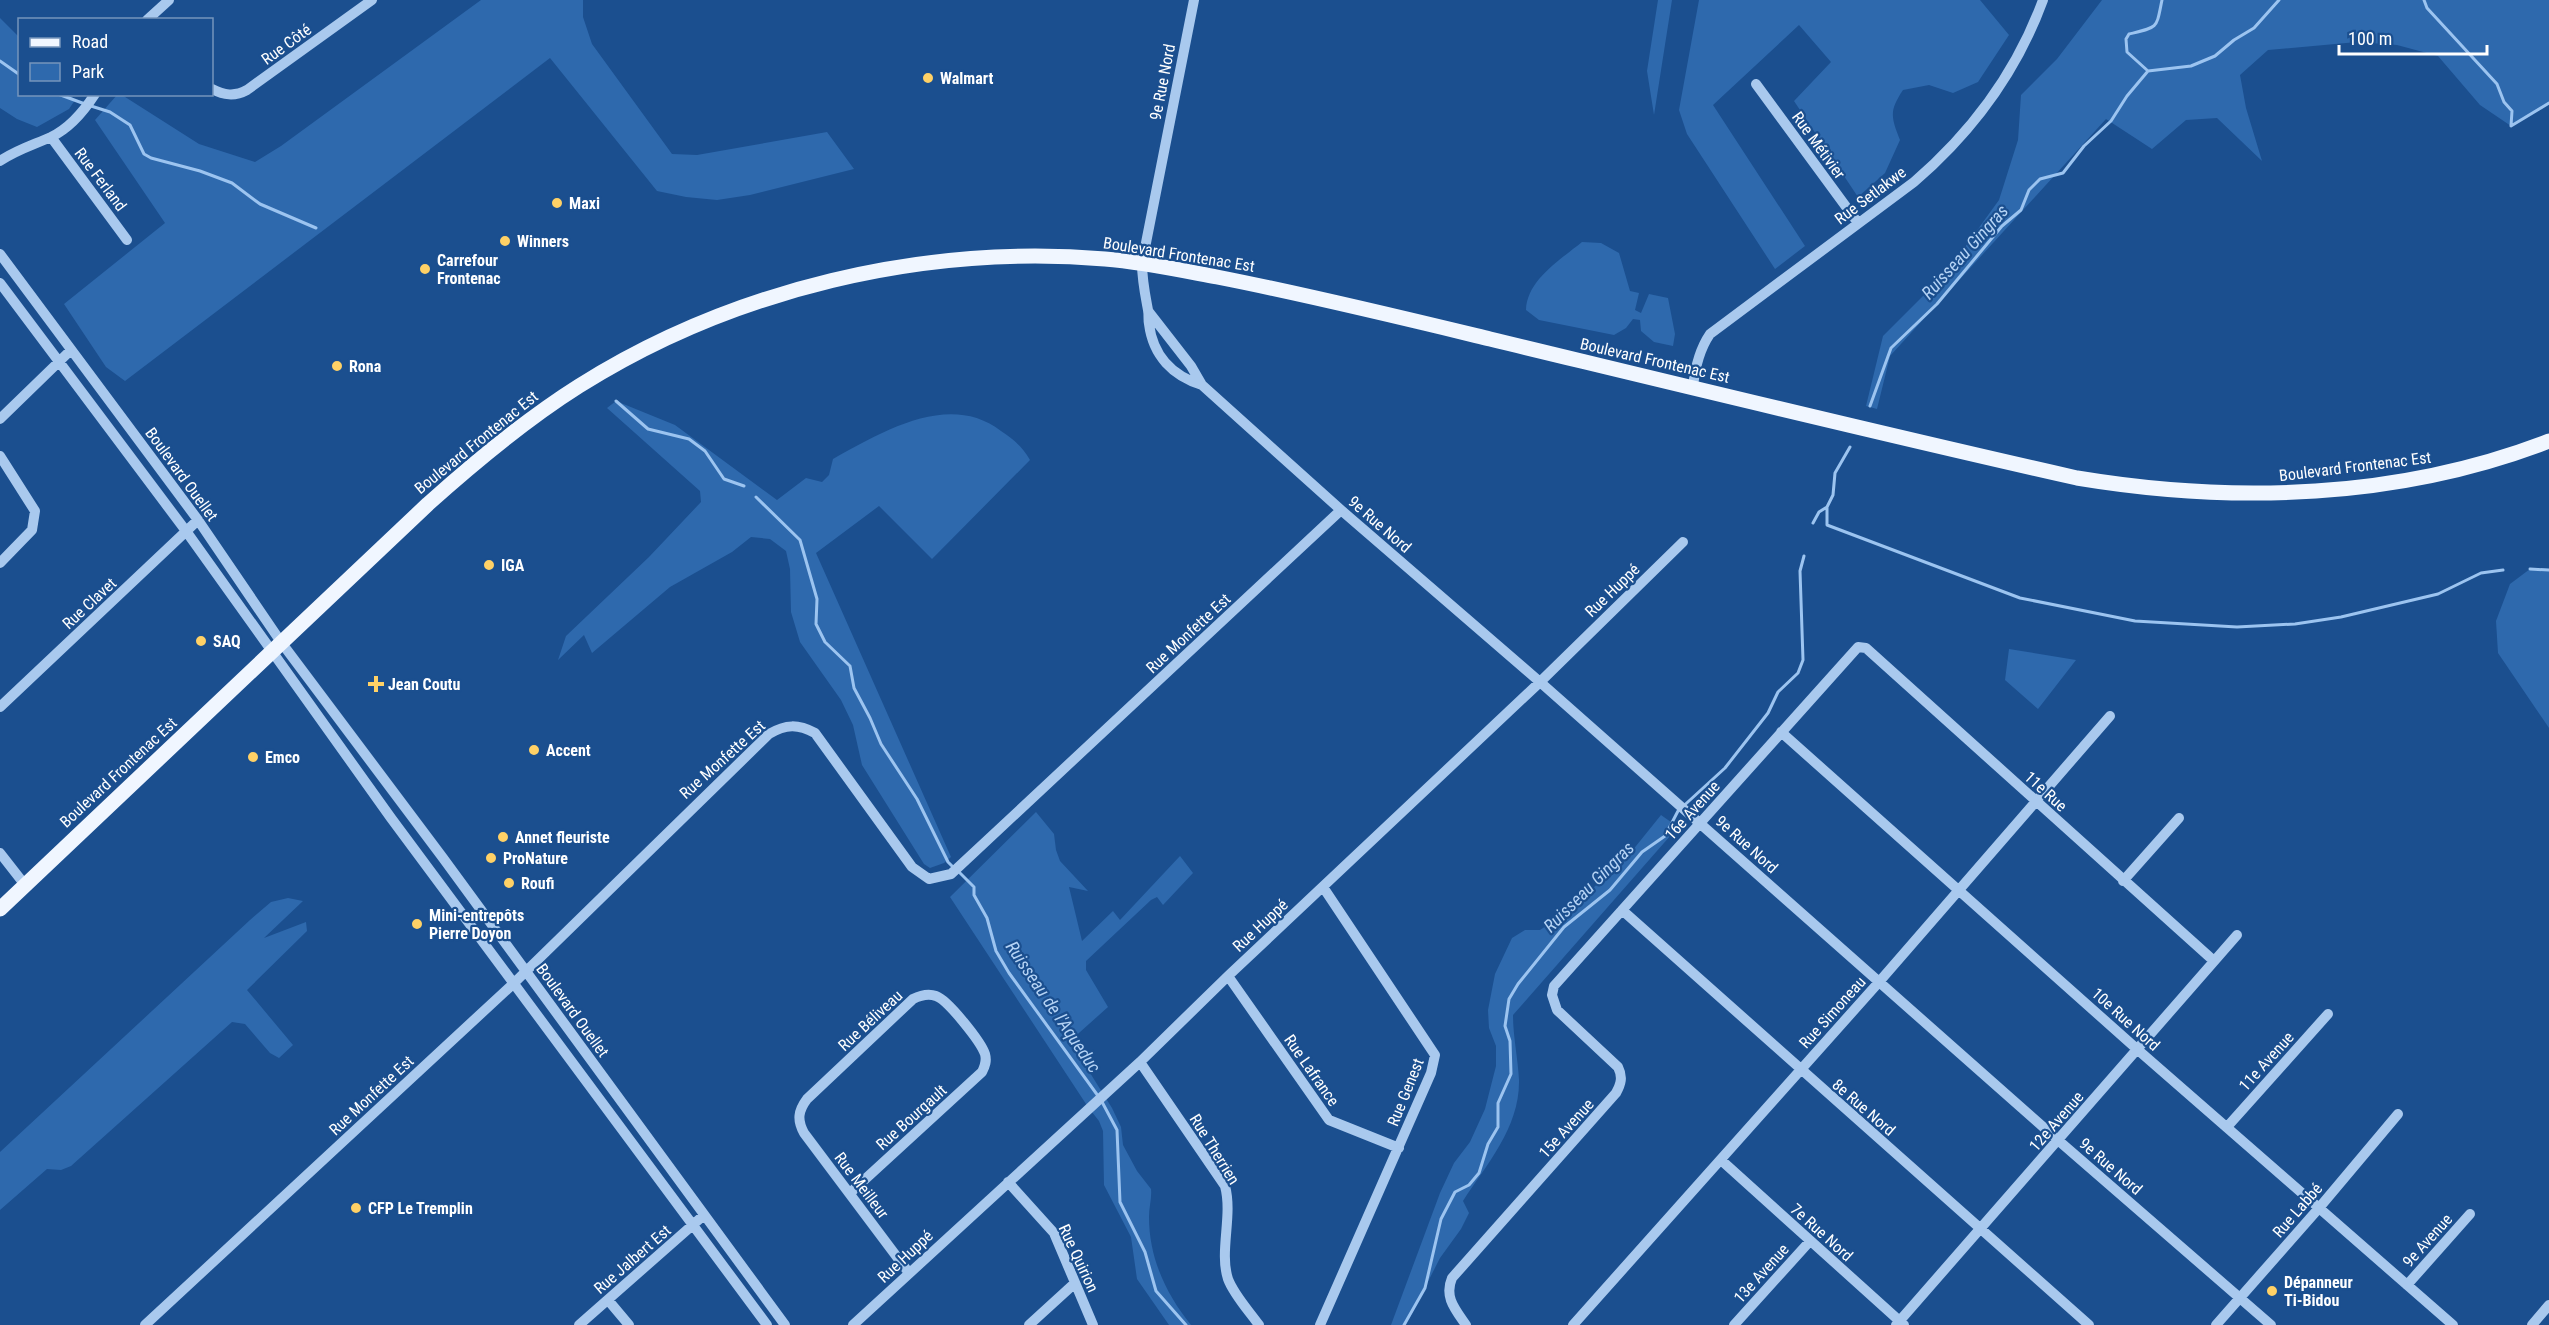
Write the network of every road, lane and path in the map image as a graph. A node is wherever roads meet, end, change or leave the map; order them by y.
1 (169, 0) edge
2 (372, 0) edge
3 (1194, 0) edge
4 (2043, 0) edge
5 (149, 18) edge
6 (1756, 84) dead end
7 (213, 90) edge
8 (93, 96) edge
9 (51, 137) junction
10 (0, 161) edge
11 (1858, 223) junction
12 (128, 240) dead end
13 (0, 254) edge
14 (1142, 263) junction
15 (0, 282) edge
16 (1149, 312) junction
17 (71, 350) junction
18 (59, 362) junction
19 (1202, 385) junction
20 (1693, 387) junction
21 (0, 419) edge
22 (2549, 441) edge
23 (0, 456) edge
24 (1341, 510) junction
25 (198, 520) junction
26 (186, 531) junction
27 (1683, 542) dead end
28 (0, 563) edge
29 (277, 646) junction
30 (1858, 647) joint
31 (1540, 682) junction
32 (0, 707) edge
33 (335, 715) junction
34 (2110, 716) dead end
35 (326, 724) junction
36 (1782, 732) junction
37 (2036, 802) junction
38 (2179, 818) dead end
39 (1701, 823) junction
40 (0, 853) edge
41 (2122, 881) junction
42 (25, 885) junction
43 (1323, 887) junction
44 (1960, 891) junction
45 (0, 909) edge
46 (1622, 910) junction
47 (2237, 935) dead end
48 (2214, 961) junction
49 (526, 971) junction
50 (1228, 976) junction
51 (1879, 982) junction
52 (514, 983) junction
53 (1552, 995) joint
54 (2328, 1014) dead end
55 (2138, 1050) junction
56 (986, 1059) joint
57 (1140, 1062) junction
58 (1800, 1070) junction
59 (799, 1112) joint
60 (2398, 1114) dead end
61 (2227, 1127) junction
62 (2059, 1141) junction
63 (1399, 1148) junction
64 (1721, 1160) junction
65 (1008, 1182) junction
66 (850, 1193) junction
67 (2319, 1208) junction
68 (2470, 1214) dead end
69 (705, 1215) junction
70 (693, 1225) junction
71 (1980, 1229) junction
72 (1810, 1241) junction
73 (909, 1273) junction
74 (1075, 1282) junction
75 (2407, 1285) junction
76 (2240, 1297) junction
77 (608, 1300) junction
78 (2549, 1305) edge
79 (1900, 1324) edge
80 (145, 1325) edge
81 (579, 1325) edge
82 (629, 1325) edge
83 (767, 1325) edge
84 (785, 1325) edge
85 (853, 1325) edge
86 (1029, 1325) edge
87 (1093, 1325) edge
88 (1259, 1325) edge
89 (1320, 1325) edge
90 (1466, 1325) edge
91 (1573, 1325) edge
92 (1734, 1325) edge
93 (2089, 1325) edge
94 (2216, 1325) edge
95 (2271, 1325) edge
96 (2453, 1325) edge
97 (2532, 1325) edge

1 - 5 street
2 - 7 street, Rue Côté
3 - 14 street, 9e Rue Nord
4 - 11 street, Rue Setlakwe
6 - 11 street, Rue Métivier
8 - 9 street
9 - 10 street
9 - 12 street, Rue Ferland
11 - 20 street, Rue Setlakwe
13 - 17 street, Boulevard Ouellet
14 - 16 street, 9e Rue Nord
14 - 20 main road, Boulevard Frontenac Est
14 - 29 main road, Boulevard Frontenac Est
15 - 18 street, Boulevard Ouellet
16 - 19 street, 9e Rue Nord
16 - 19 street, 9e Rue Nord
17 - 18 street
17 - 25 street, Boulevard Ouellet
18 - 21 street
18 - 26 street, Boulevard Ouellet
19 - 24 street, 9e Rue Nord
20 - 22 main road, Boulevard Frontenac Est
23 - 28 street
24 - 31 street, 9e Rue Nord
24 - 49 street, Rue Monfette Est
25 - 26 street, Rue Clavet
25 - 29 street, Boulevard Ouellet
26 - 29 street, Boulevard Ouellet
26 - 32 street, Rue Clavet
27 - 31 street, Rue Huppé
29 - 33 street, Boulevard Ouellet
29 - 35 street, Boulevard Ouellet
29 - 42 main road, Boulevard Frontenac Est
30 - 36 street, 16e Avenue
30 - 37 street, 11e Rue
31 - 39 street, 9e Rue Nord
31 - 43 street, Rue Huppé
33 - 35 street
33 - 49 street, Boulevard Ouellet
34 - 37 street, Rue Simoneau
35 - 52 street, Boulevard Ouellet
36 - 39 street, 16e Avenue
36 - 44 street, 10e Rue Nord
37 - 41 street, 11e Rue
37 - 44 street, Rue Simoneau
38 - 41 street
39 - 46 street, 16e Avenue
39 - 51 street, 9e Rue Nord
40 - 42 street
41 - 48 street, 11e Rue
42 - 45 main road, Boulevard Frontenac Est
43 - 50 street, Rue Huppé
43 - 63 street, Rue Genest
44 - 51 street, Rue Simoneau
44 - 55 street, 10e Rue Nord
46 - 53 street, 16e Avenue
46 - 58 street, 8e Rue Nord
47 - 48 street, 12e Avenue
48 - 55 street, 12e Avenue
49 - 52 street, Rue Monfette Est
49 - 69 street, Boulevard Ouellet
50 - 57 street, Rue Huppé
50 - 63 street, Rue Lafrance
51 - 58 street, Rue Simoneau
51 - 62 street, 9e Rue Nord
52 - 70 street, Boulevard Ouellet
52 - 80 street, Rue Monfette Est
53 - 90 street, 15e Avenue
54 - 61 street, 11e Avenue
55 - 61 street, 10e Rue Nord
55 - 62 street, 12e Avenue
56 - 59 street, Rue Béliveau
56 - 66 street, Rue Bourgault
57 - 65 street, Rue Huppé
57 - 88 street, Rue Therrien
58 - 64 street, Rue Simoneau
58 - 71 street, 8e Rue Nord
59 - 66 street, Rue Meilleur
60 - 67 street, Rue Labbé
61 - 67 street, 10e Rue Nord
62 - 71 street, 12e Avenue
62 - 76 street, 9e Rue Nord
63 - 89 street, Rue Genest
64 - 72 street, 7e Rue Nord
64 - 91 street, Rue Simoneau
65 - 73 street, Rue Huppé
65 - 74 street, Rue Quirion
66 - 73 street, Rue Meilleur
67 - 75 street, 10e Rue Nord
67 - 76 street, Rue Labbé
68 - 75 street, 9e Avenue
69 - 70 street, Rue Jalbert Est
69 - 84 street, Boulevard Ouellet
70 - 77 street, Rue Jalbert Est
70 - 83 street, Boulevard Ouellet
71 - 79 street, 12e Avenue
71 - 93 street, 8e Rue Nord
72 - 79 street, 7e Rue Nord
72 - 92 street, 13e Avenue
73 - 85 street, Rue Huppé
74 - 86 street
74 - 87 street, Rue Quirion
75 - 96 street, 10e Rue Nord
76 - 94 street, Rue Labbé
76 - 95 street, 9e Rue Nord
77 - 81 street, Rue Jalbert Est
77 - 82 street
78 - 97 street

